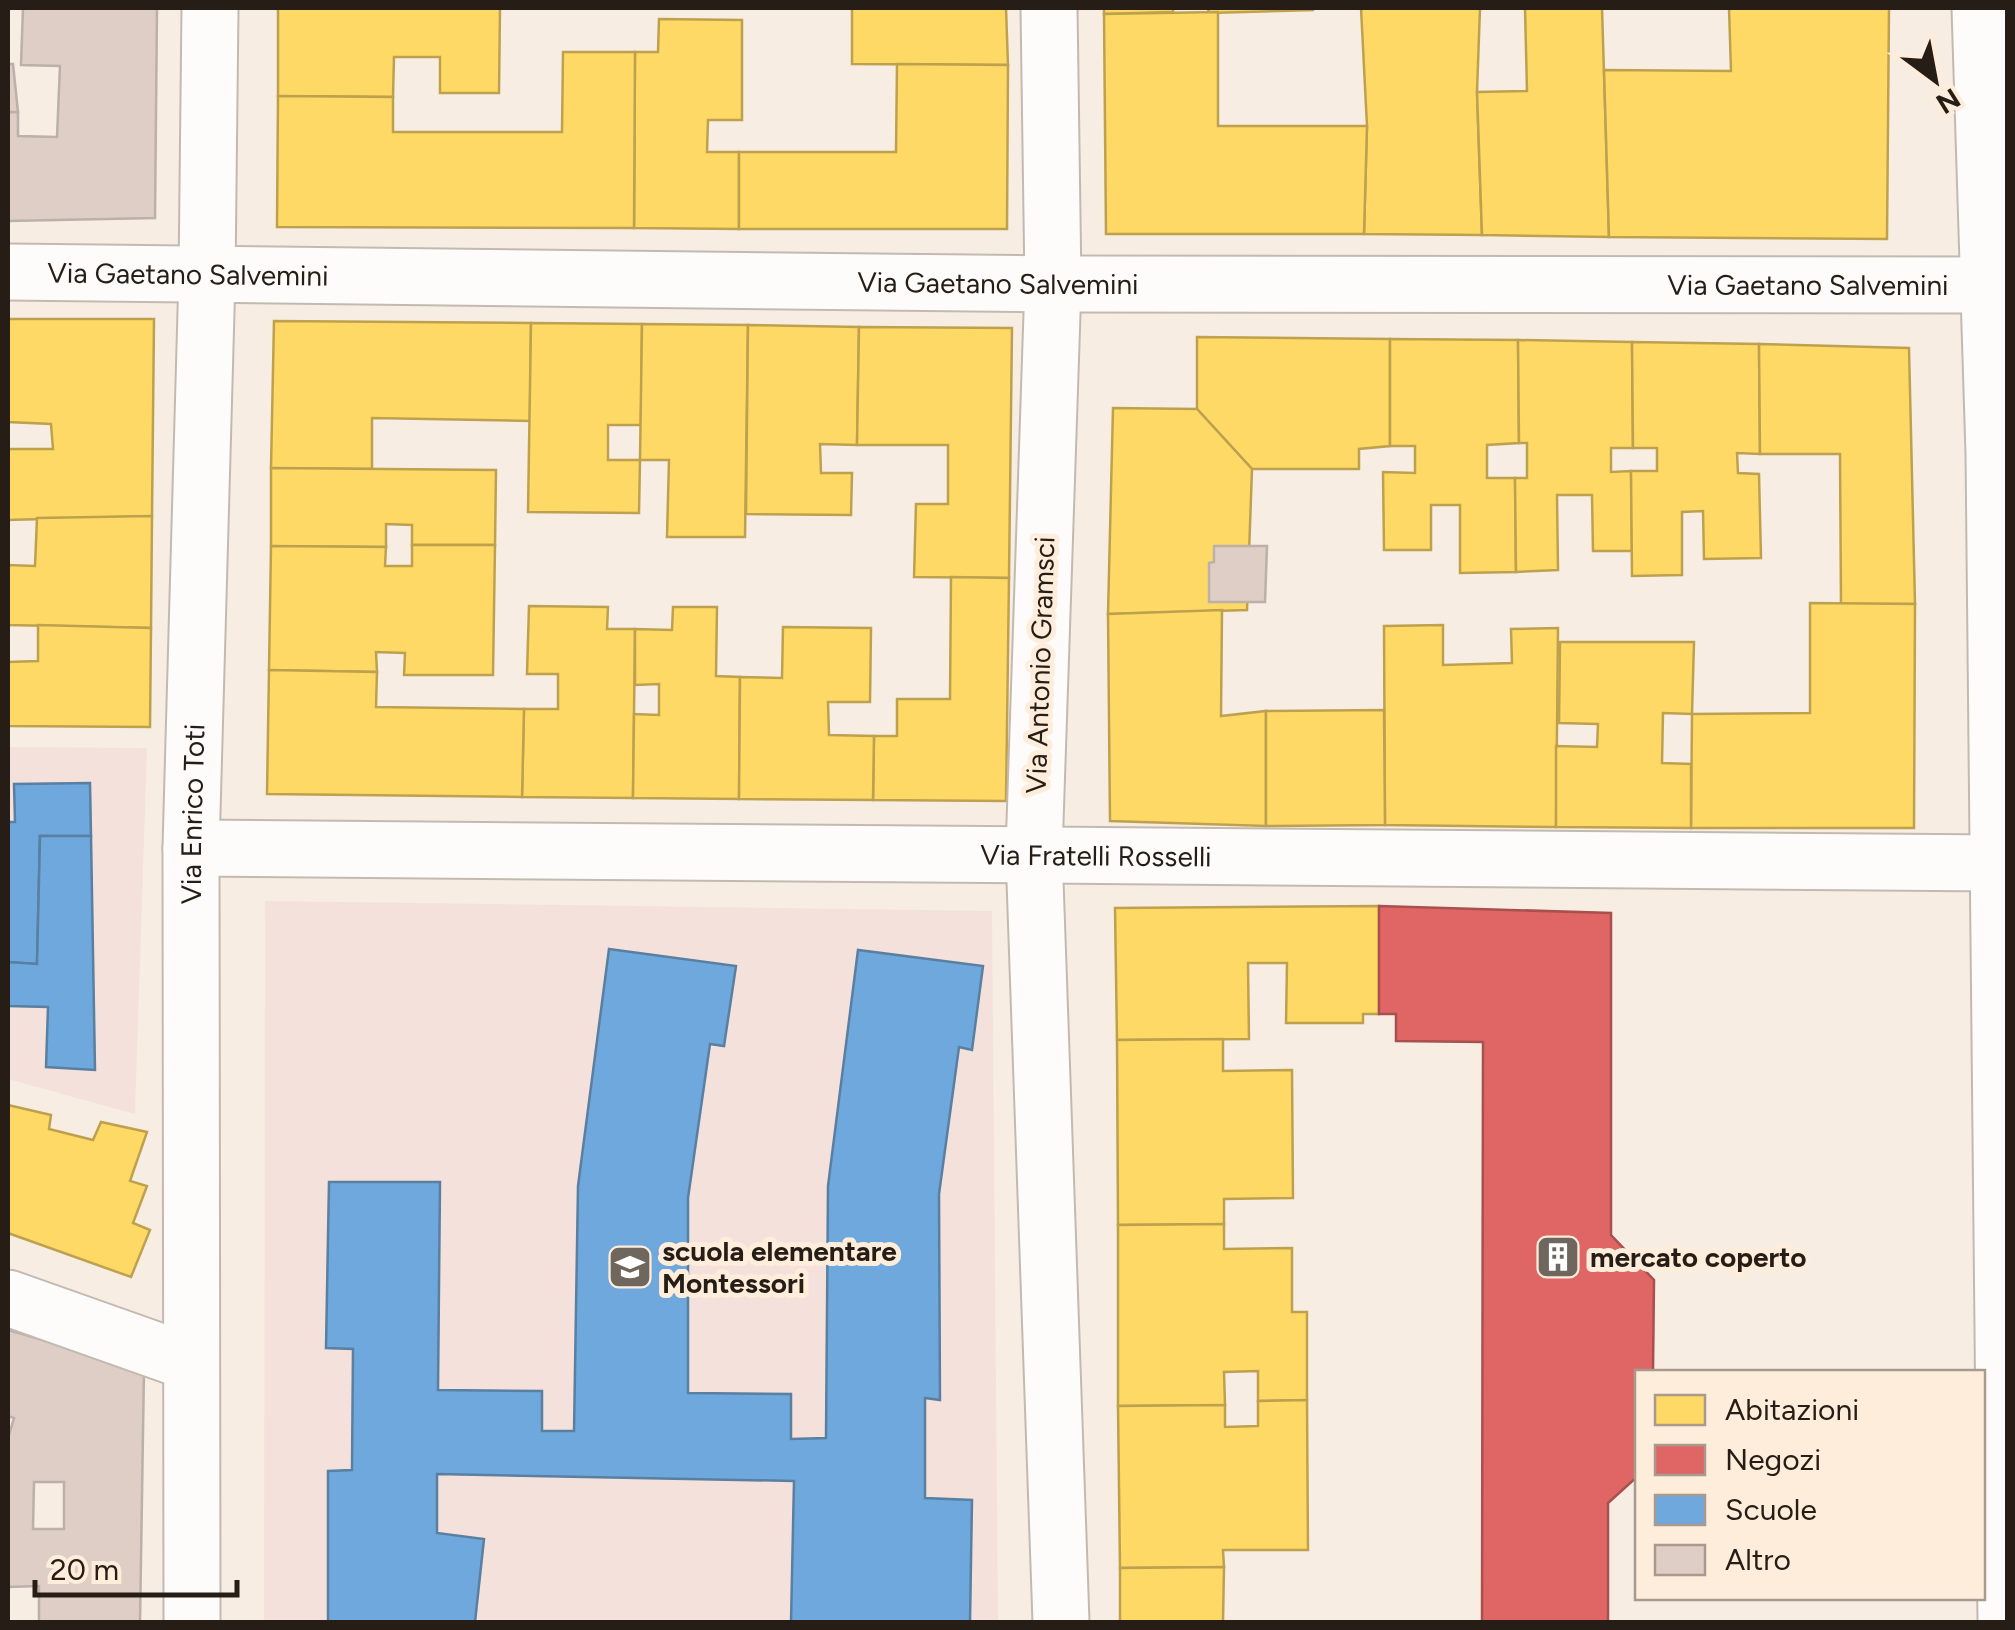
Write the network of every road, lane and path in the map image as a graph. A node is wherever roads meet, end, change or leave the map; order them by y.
1 (210, 8) edge
2 (1049, 8) edge
3 (1980, 8) edge
4 (8, 272) edge
5 (208, 276) junction
6 (1052, 284) junction
7 (1988, 285) junction
8 (2001, 452) edge
9 (191, 848) junction
10 (1034, 852) junction
11 (2000, 863) junction
12 (8, 1298) edge
13 (188, 1362) junction
14 (192, 1622) edge
15 (1060, 1622) edge
16 (2006, 1622) edge

1 - 5 street, Via Enrico Toti
2 - 6 street, Via Antonio Gramsci
3 - 7 street
4 - 5 street, Via Gaetano Salvemini
5 - 6 street, Via Gaetano Salvemini
5 - 9 street, Via Enrico Toti
6 - 7 street, Via Gaetano Salvemini
6 - 10 street, Via Antonio Gramsci
7 - 8 street
8 - 11 street
9 - 10 street, Via Fratelli Rosselli
9 - 13 street, Via Enrico Toti
10 - 11 street, Via Fratelli Rosselli
10 - 15 street, Via Antonio Gramsci
11 - 16 street
12 - 13 street
13 - 14 street, Via Enrico Toti

